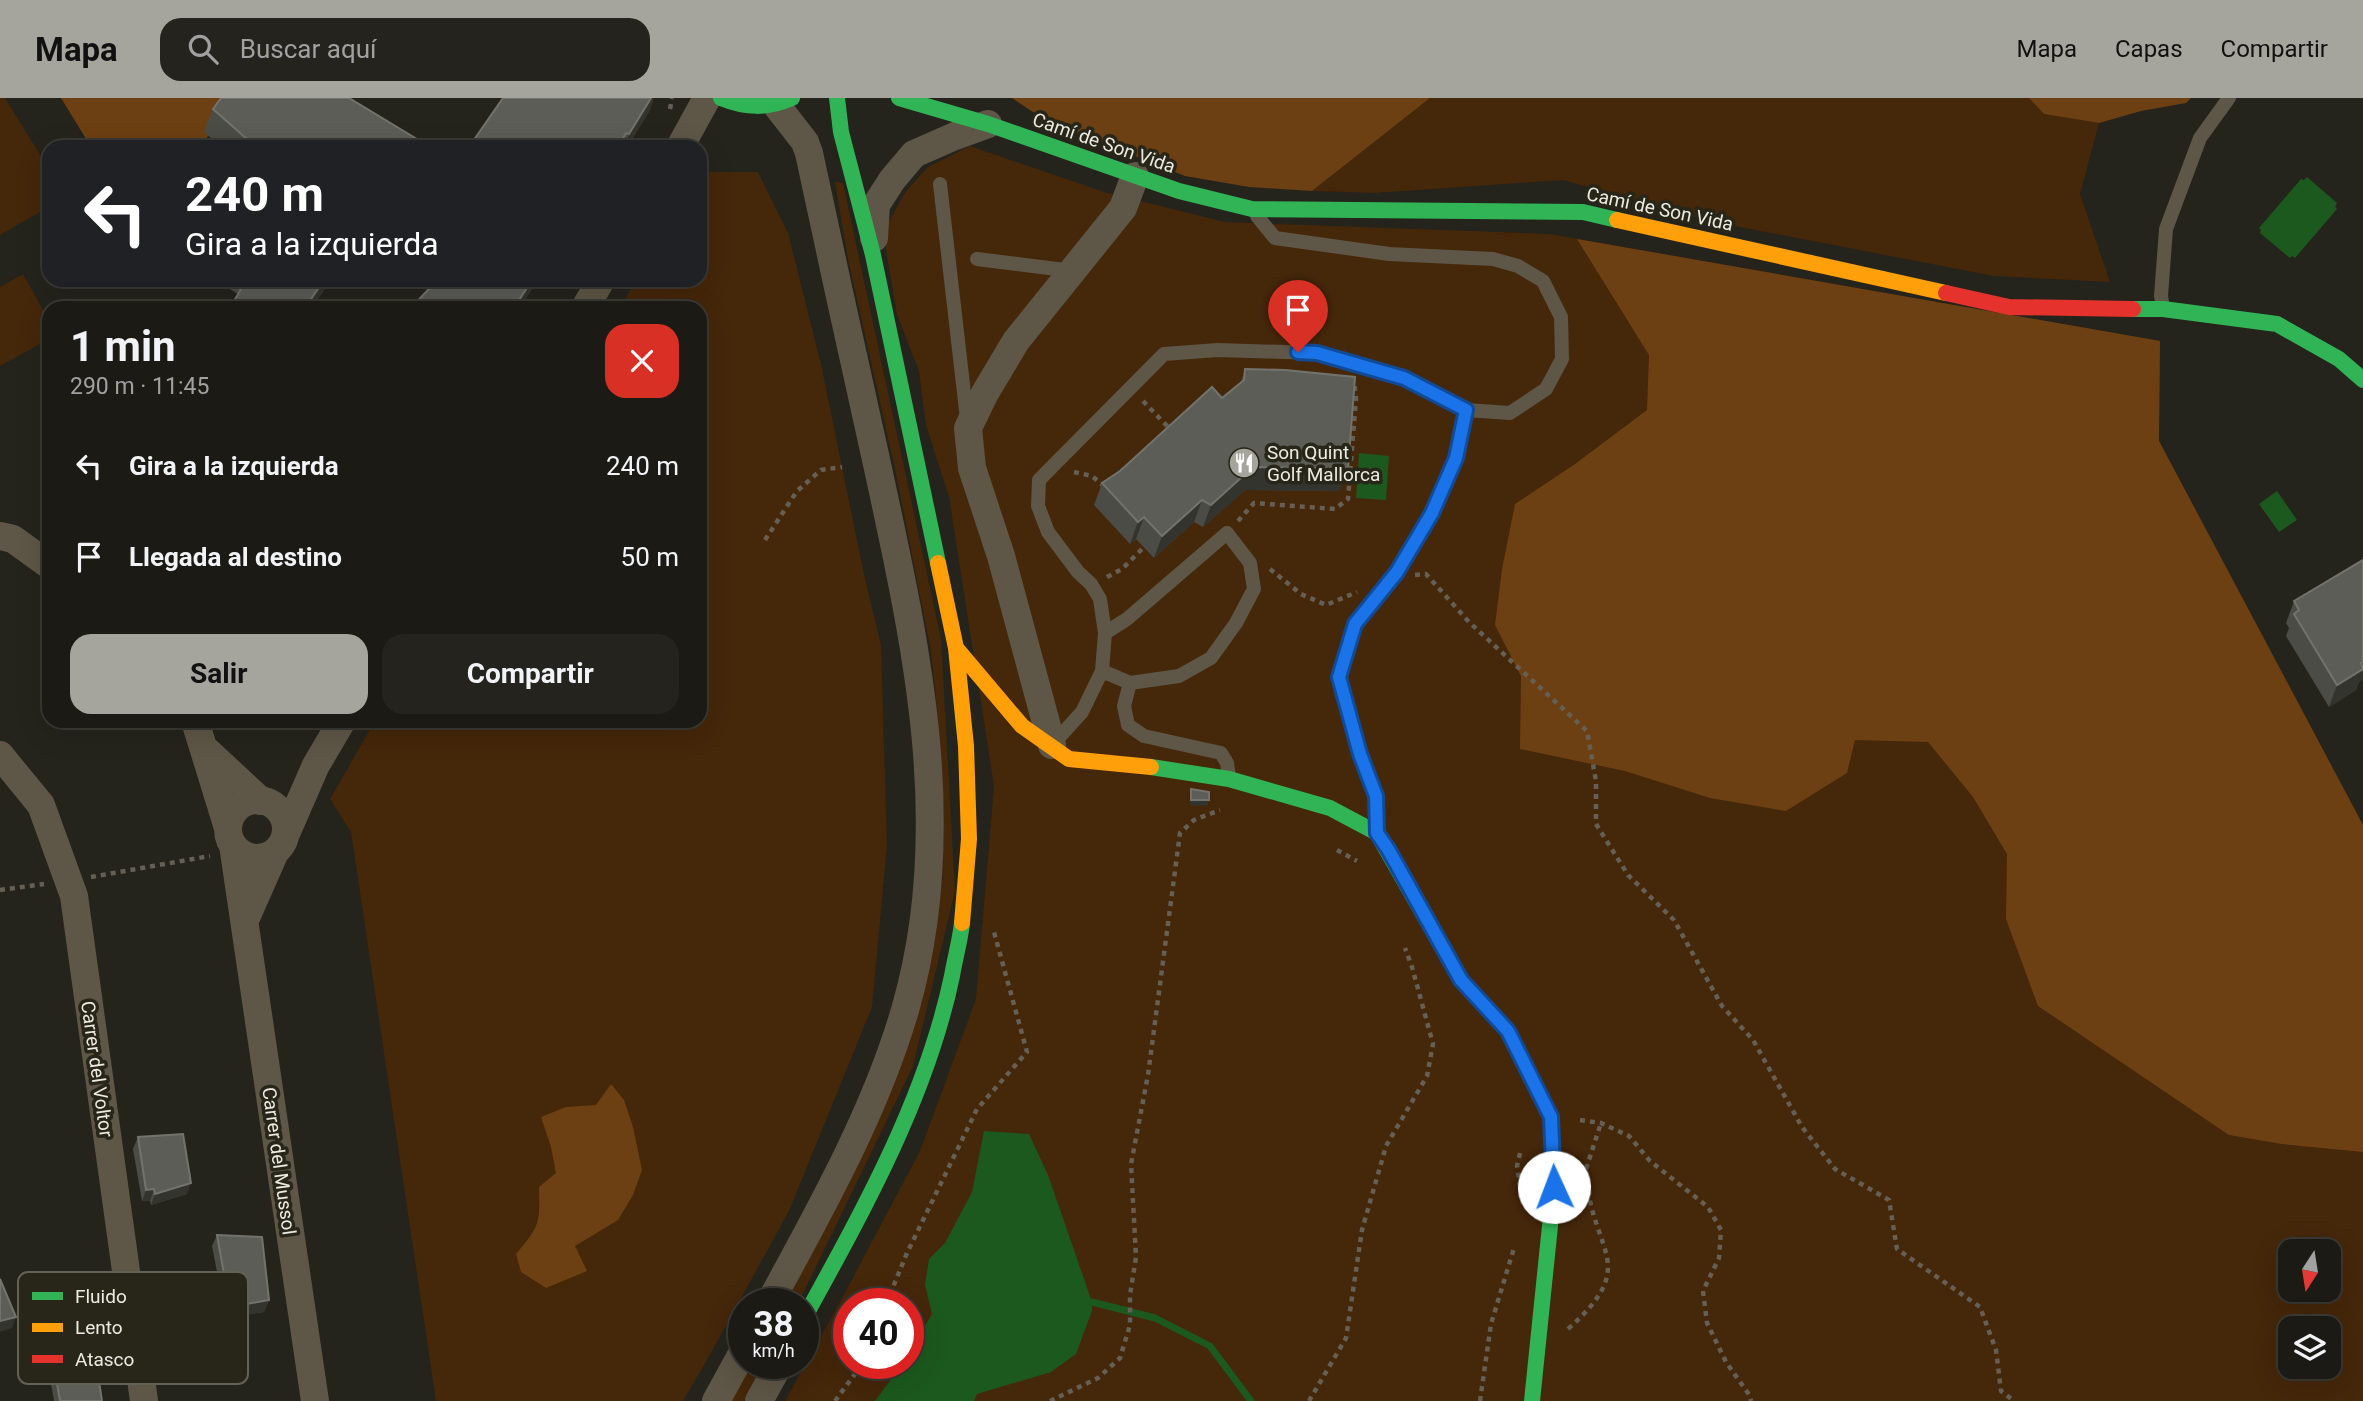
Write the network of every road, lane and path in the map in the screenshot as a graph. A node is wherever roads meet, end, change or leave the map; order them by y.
1 (707, 98) edge
2 (721, 98) edge
3 (837, 98) edge
4 (899, 98) edge
5 (2229, 98) edge
6 (784, 102) edge
7 (988, 124) junction
8 (684, 140) edge
9 (1135, 176) junction
10 (940, 184) dead end
11 (1252, 209) junction
12 (873, 255) junction
13 (977, 259) dead end
14 (1073, 271) junction
15 (2163, 309) junction
16 (1352, 363) junction
17 (2363, 380) edge
18 (1130, 387) junction
19 (1466, 410) junction
20 (968, 428) junction
21 (1176, 436) edge
22 (1056, 463) junction
23 (842, 467) dead end
24 (1112, 493) edge
25 (1227, 533) junction
26 (0, 536) edge
27 (765, 540) dead end
28 (1144, 547) dead end
29 (42, 560) edge
30 (1250, 563) junction
31 (1393, 578) junction
32 (1091, 584) junction
33 (1105, 633) junction
34 (956, 648) junction
35 (1102, 671) junction
36 (1130, 683) junction
37 (198, 728) edge
38 (338, 728) edge
39 (1052, 745) junction
40 (205, 749) junction
41 (0, 755) edge
42 (316, 765) junction
43 (1229, 779) junction
44 (266, 802) junction
45 (1377, 833) junction
46 (232, 842) junction
47 (280, 844) junction
48 (1334, 848) dead end
49 (1358, 862) dead end
50 (68, 881) junction
51 (0, 890) edge
52 (245, 920) junction
53 (990, 921) dead end
54 (1403, 945) dead end
55 (1412, 967) junction
56 (1421, 977) dead end
57 (1551, 1117) junction
58 (1601, 1123) junction
59 (1522, 1141) dead end
60 (1522, 1202) dead end
61 (1517, 1239) dead end
62 (126, 1272) edge
63 (777, 1288) edge
64 (893, 1288) edge
65 (819, 1291) edge
66 (1565, 1332) dead end
67 (728, 1379) edge
68 (771, 1379) edge
69 (851, 1379) edge
70 (315, 1401) edge
71 (716, 1401) edge
72 (759, 1401) edge
73 (835, 1401) edge
74 (1051, 1401) edge
75 (1309, 1401) edge
76 (1480, 1401) edge
77 (1532, 1401) edge
78 (1751, 1401) edge
79 (2014, 1401) edge

1 - 8 street
2 - 6 street
3 - 12 street
4 - 7 street, Camí de Son Vida
5 - 15 lane
6 - 63 street
7 - 9 street, Camí de Son Vida
7 - 12 street
9 - 11 street, Camí de Son Vida
9 - 14 street
10 - 20 lane
11 - 15 street, Camí de Son Vida
11 - 19 lane
12 - 34 street
13 - 14 lane
14 - 20 street
15 - 17 street, Camí de Son Vida
16 - 18 lane
16 - 19 lane
16 - 25 path
18 - 21 path
18 - 22 lane
19 - 31 lane
20 - 39 street
22 - 24 path
22 - 32 lane
23 - 27 path
25 - 30 lane
25 - 33 lane
26 - 29 street
28 - 32 path
30 - 31 path
30 - 36 lane
31 - 45 lane
31 - 79 path
32 - 33 lane
33 - 35 lane
34 - 39 street
34 - 65 street
35 - 36 lane
35 - 39 lane
36 - 43 lane
37 - 40 street, Carrer del Mussol
38 - 42 street
39 - 43 street
40 - 44 street, Carrer del Mussol
40 - 46 street, Carrer del Mussol
41 - 50 street, Carrer del Voltor
42 - 44 street
42 - 47 street
43 - 45 street
43 - 74 path
44 - 46 street
44 - 47 street
45 - 57 street
46 - 47 street
46 - 50 path
46 - 52 street, Carrer del Mussol
47 - 52 street
48 - 49 path
50 - 51 path
50 - 62 street, Carrer del Voltor
52 - 70 street, Carrer del Mussol
53 - 64 path
54 - 55 path
55 - 56 path
55 - 75 path
57 - 58 path
57 - 77 street
58 - 66 path
58 - 78 path
59 - 60 path
61 - 76 path
67 - 71 street
68 - 72 street
69 - 73 path

